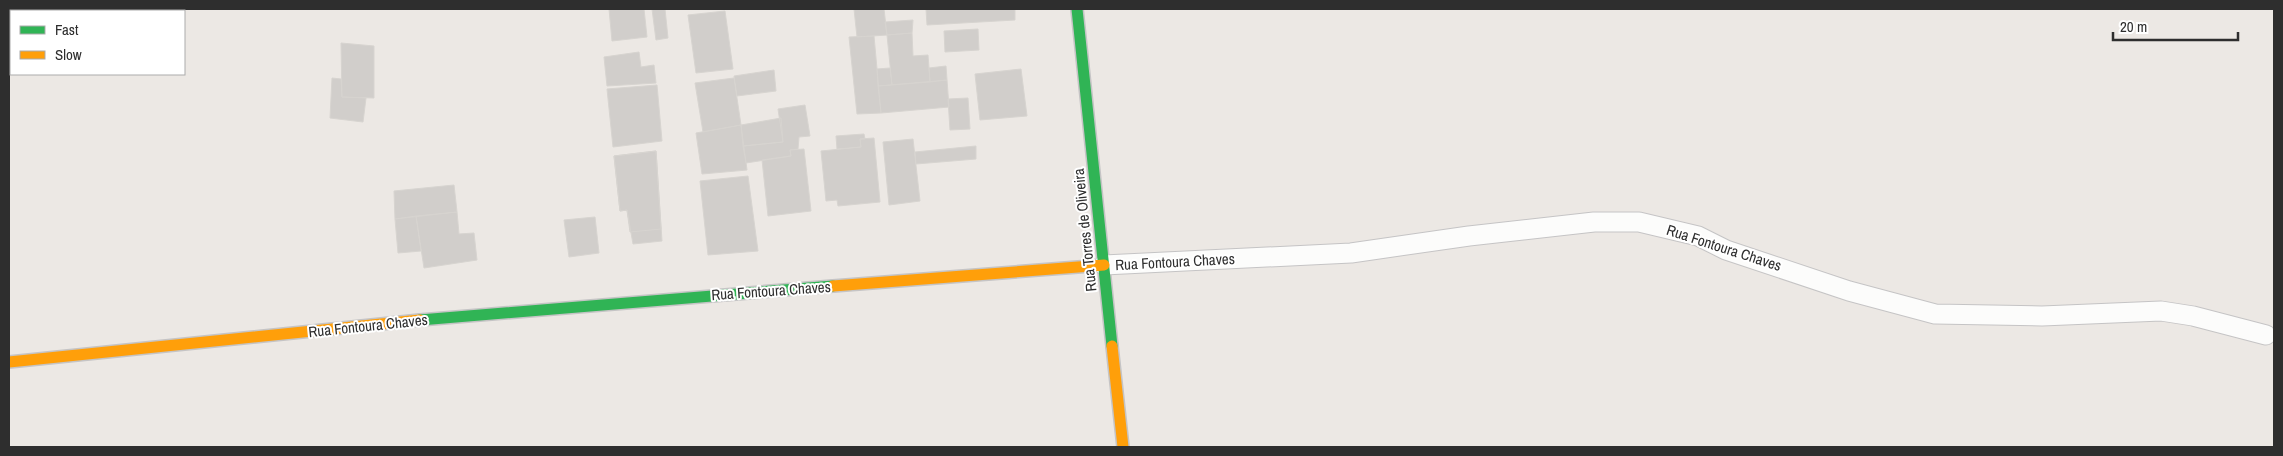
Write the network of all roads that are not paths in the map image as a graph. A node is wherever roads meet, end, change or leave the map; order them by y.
1 (1077, 9) edge
2 (1104, 265) junction
3 (2266, 335) dead end
4 (9, 362) edge
5 (1123, 447) edge

1 - 2 street, Rua Torres de Oliveira
2 - 3 lane, Rua Fontoura Chaves
2 - 4 street, Rua Fontoura Chaves
2 - 5 street, Rua Torres de Oliveira

